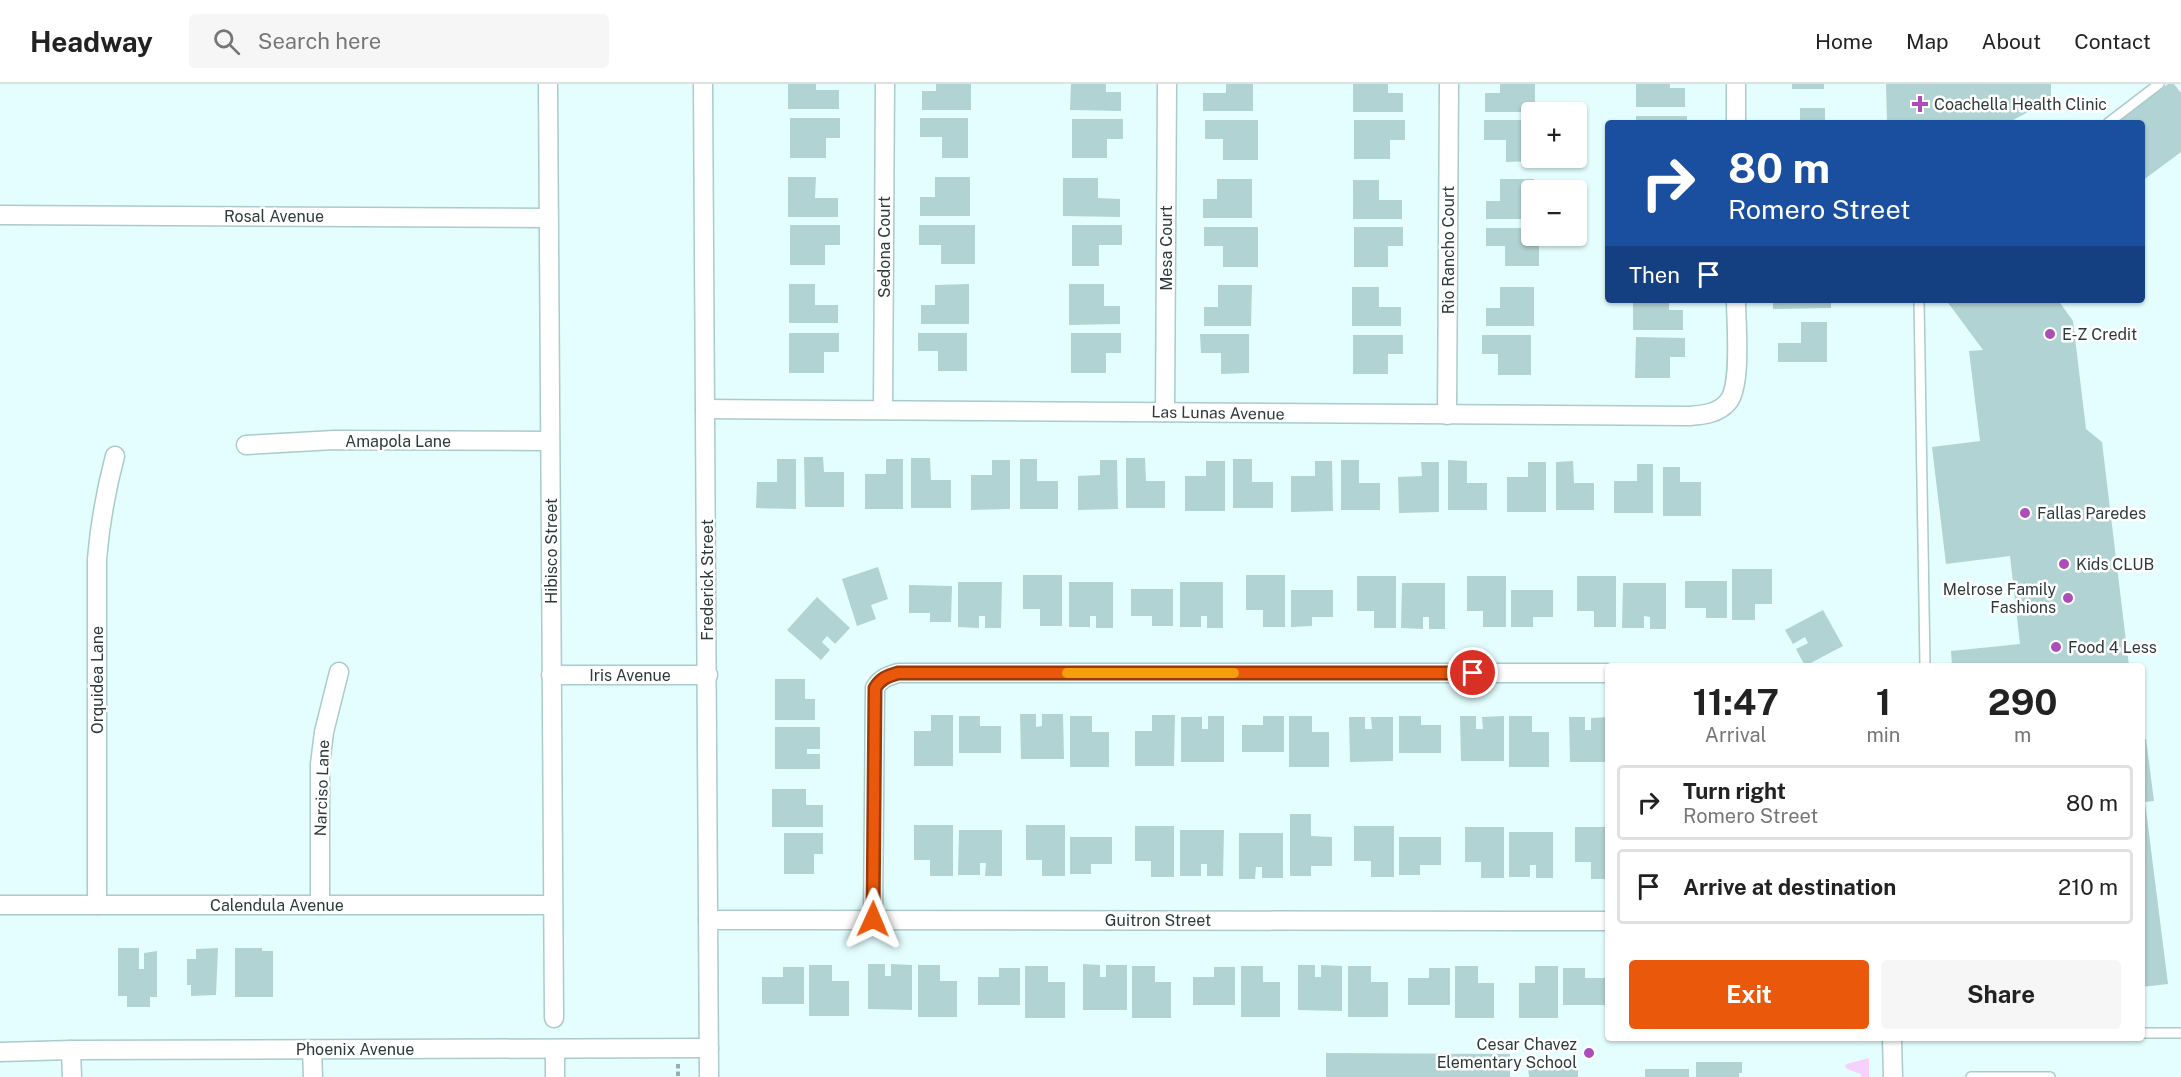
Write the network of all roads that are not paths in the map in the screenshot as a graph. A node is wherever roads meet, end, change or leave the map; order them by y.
1 (548, 84) edge
2 (704, 84) edge
3 (885, 84) edge
4 (1167, 84) edge
5 (1449, 84) edge
6 (1736, 84) edge
7 (2159, 84) edge
8 (1736, 120) edge
9 (2112, 120) edge
10 (0, 215) edge
11 (548, 218) junction
12 (1736, 303) edge
13 (1919, 303) edge
14 (705, 409) junction
15 (883, 409) junction
16 (1165, 412) junction
17 (1447, 415) junction
18 (550, 441) junction
19 (246, 445) dead end
20 (116, 456) dead end
21 (1925, 663) edge
22 (339, 672) dead end
23 (1605, 673) edge
24 (551, 675) junction
25 (708, 675) junction
26 (0, 905) edge
27 (97, 905) junction
28 (320, 905) junction
29 (553, 905) junction
30 (873, 919) junction
31 (708, 920) junction
32 (1605, 921) edge
33 (554, 1018) dead end
34 (2145, 1033) edge
35 (2181, 1033) edge
36 (1892, 1041) edge
37 (709, 1048) junction
38 (555, 1049) junction
39 (72, 1050) junction
40 (312, 1050) junction
41 (0, 1052) edge
42 (72, 1077) edge
43 (313, 1077) edge
44 (555, 1077) edge
45 (710, 1077) edge
46 (1893, 1077) edge
47 (1971, 1077) edge
48 (2050, 1077) edge

1 - 11 street, Hibisco Street
2 - 14 street, Frederick Street
3 - 15 street, Sedona Court
4 - 16 street, Mesa Court
5 - 17 street, Rio Rancho Court
6 - 8 street
7 - 9 lane
10 - 11 street, Rosal Avenue
11 - 18 street, Hibisco Street
12 - 17 street, Las Lunas Avenue
13 - 21 lane
14 - 15 street, Las Lunas Avenue
14 - 25 street, Frederick Street
15 - 16 street, Las Lunas Avenue
16 - 17 street, Las Lunas Avenue
18 - 19 street, Amapola Lane
18 - 24 street, Hibisco Street
20 - 27 street, Orquidea Lane
22 - 28 street, Narciso Lane
23 - 30 street
24 - 25 street, Iris Avenue
24 - 29 street, Hibisco Street
25 - 31 street, Frederick Street
26 - 27 street, Calendula Avenue
27 - 28 street, Calendula Avenue
28 - 29 street, Calendula Avenue
29 - 33 street, Hibisco Street
30 - 31 street, Guitron Street
30 - 32 street, Guitron Street
31 - 37 street, Frederick Street
34 - 35 lane
36 - 46 street
37 - 38 street, Phoenix Avenue
37 - 45 street, Frederick Street
38 - 40 street, Phoenix Avenue
38 - 44 street
39 - 40 street, Phoenix Avenue
39 - 41 street, Phoenix Avenue
39 - 42 street
40 - 43 street
47 - 48 lane

